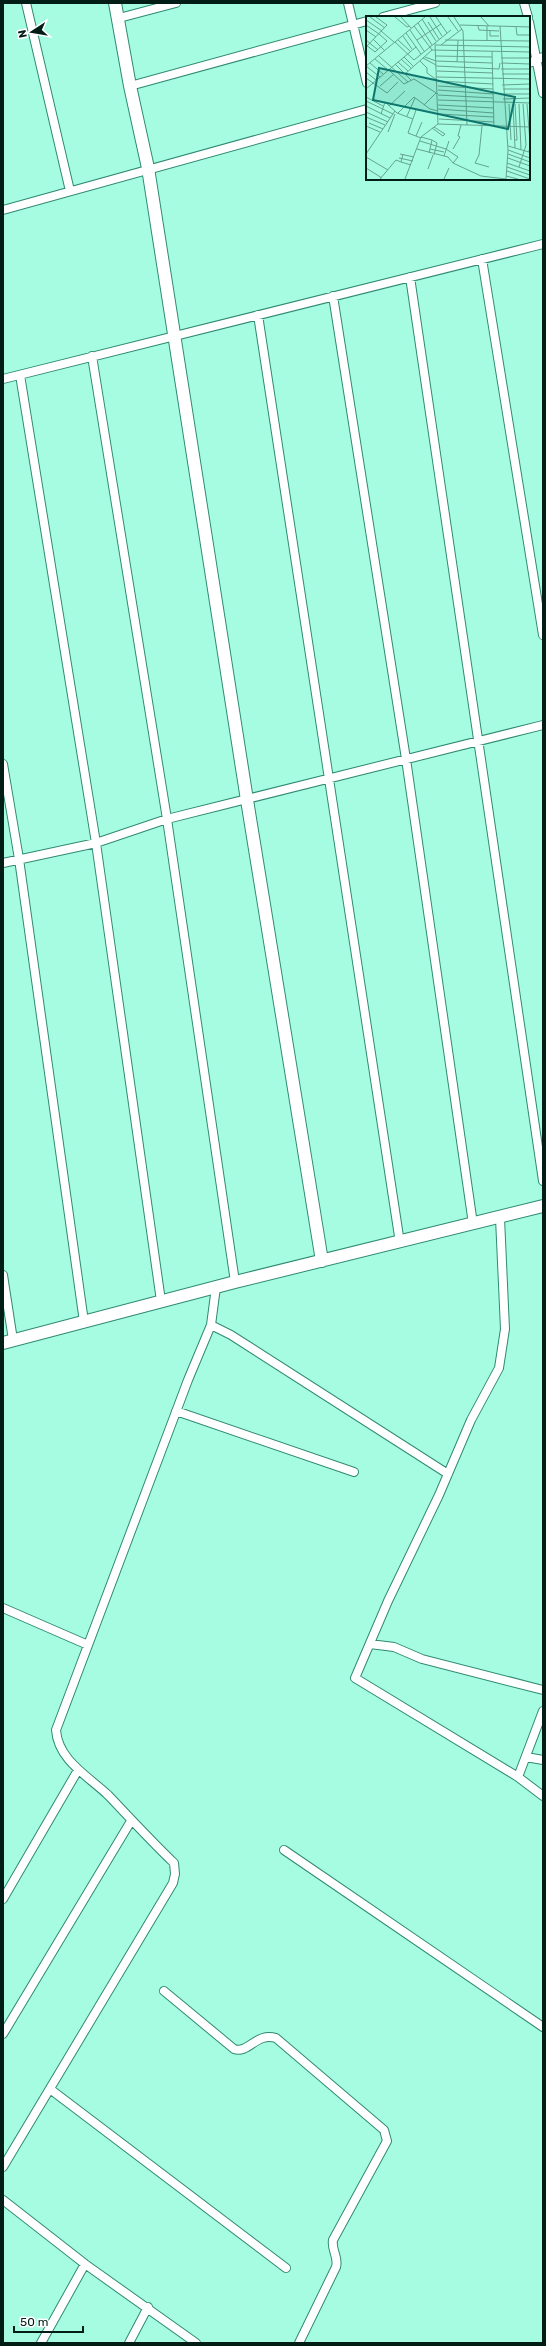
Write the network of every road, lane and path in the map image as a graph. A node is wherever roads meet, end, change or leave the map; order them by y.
1 (26, 3) edge
2 (115, 3) edge
3 (176, 3) edge
4 (348, 3) edge
5 (435, 3) edge
6 (524, 3) edge
7 (387, 16) edge
8 (528, 16) edge
9 (118, 18) junction
10 (366, 21) edge
11 (352, 25) junction
12 (530, 25) edge
13 (541, 58) edge
14 (530, 63) edge
15 (366, 79) edge
16 (130, 86) junction
17 (543, 93) edge
18 (366, 109) edge
19 (148, 168) junction
20 (70, 191) junction
21 (3, 210) edge
22 (543, 244) edge
23 (482, 259) junction
24 (410, 277) junction
25 (333, 296) junction
26 (258, 315) junction
27 (175, 336) junction
28 (92, 356) junction
29 (20, 375) junction
30 (3, 379) edge
31 (543, 635) edge
32 (543, 725) edge
33 (479, 741) junction
34 (406, 759) junction
35 (3, 764) edge
36 (330, 779) junction
37 (247, 800) junction
38 (167, 819) junction
39 (96, 843) junction
40 (19, 859) junction
41 (3, 863) edge
42 (543, 1181) edge
43 (543, 1206) edge
44 (500, 1218) junction
45 (473, 1224) junction
46 (400, 1243) junction
47 (322, 1261) junction
48 (3, 1275) edge
49 (235, 1282) junction
50 (216, 1287) junction
51 (161, 1301) junction
52 (84, 1322) junction
53 (211, 1326) junction
54 (8, 1342) edge
55 (176, 1411) junction
56 (354, 1472) dead end
57 (448, 1474) junction
58 (3, 1608) edge
59 (370, 1644) junction
60 (88, 1646) junction
61 (543, 1690) edge
62 (543, 1711) edge
63 (526, 1757) junction
64 (543, 1760) edge
65 (78, 1770) junction
66 (518, 1777) junction
67 (543, 1796) edge
68 (131, 1821) junction
69 (284, 1850) dead end
70 (3, 1899) edge
71 (164, 1991) dead end
72 (543, 2027) edge
73 (3, 2034) edge
74 (50, 2089) junction
75 (3, 2167) edge
76 (3, 2200) edge
77 (85, 2264) junction
78 (286, 2268) dead end
79 (148, 2307) junction
80 (41, 2343) edge
81 (129, 2343) edge
82 (196, 2343) edge
83 (299, 2343) edge

1 - 20 street
2 - 9 street
3 - 9 street
4 - 11 street
5 - 7 street
6 - 8 street
9 - 16 street
10 - 11 street
11 - 15 street
11 - 16 street
12 - 13 street
13 - 14 street
13 - 17 street
16 - 19 street
18 - 19 street
19 - 20 street
19 - 27 street
20 - 21 street
22 - 23 street
23 - 24 street
23 - 31 street
24 - 25 street
24 - 33 street
25 - 26 street
25 - 34 street
26 - 27 street
26 - 36 street
27 - 28 street
27 - 37 street
28 - 29 street
28 - 38 street
29 - 30 street
29 - 39 street
32 - 33 street
33 - 34 street
33 - 42 street
34 - 36 street
34 - 45 street
35 - 40 street
36 - 37 street
36 - 46 street
37 - 38 street
37 - 47 street
38 - 39 street
38 - 49 street
39 - 40 street
39 - 51 street
40 - 41 street
40 - 52 street
43 - 44 street
44 - 45 street
44 - 57 street
45 - 46 street
46 - 47 street
47 - 49 street
48 - 54 street
49 - 50 street
50 - 51 street
50 - 53 street
51 - 52 street
52 - 54 street
53 - 55 street
53 - 57 street
55 - 56 street
55 - 60 street
57 - 59 street
58 - 60 street
59 - 61 street
59 - 66 street
60 - 65 street
62 - 63 street
63 - 64 street
63 - 66 street
65 - 68 street
65 - 70 street
66 - 67 street
68 - 73 street
68 - 74 street
69 - 72 street
71 - 83 street
74 - 75 street
74 - 78 street
76 - 77 street
77 - 79 street
77 - 80 street
79 - 81 street
79 - 82 street

